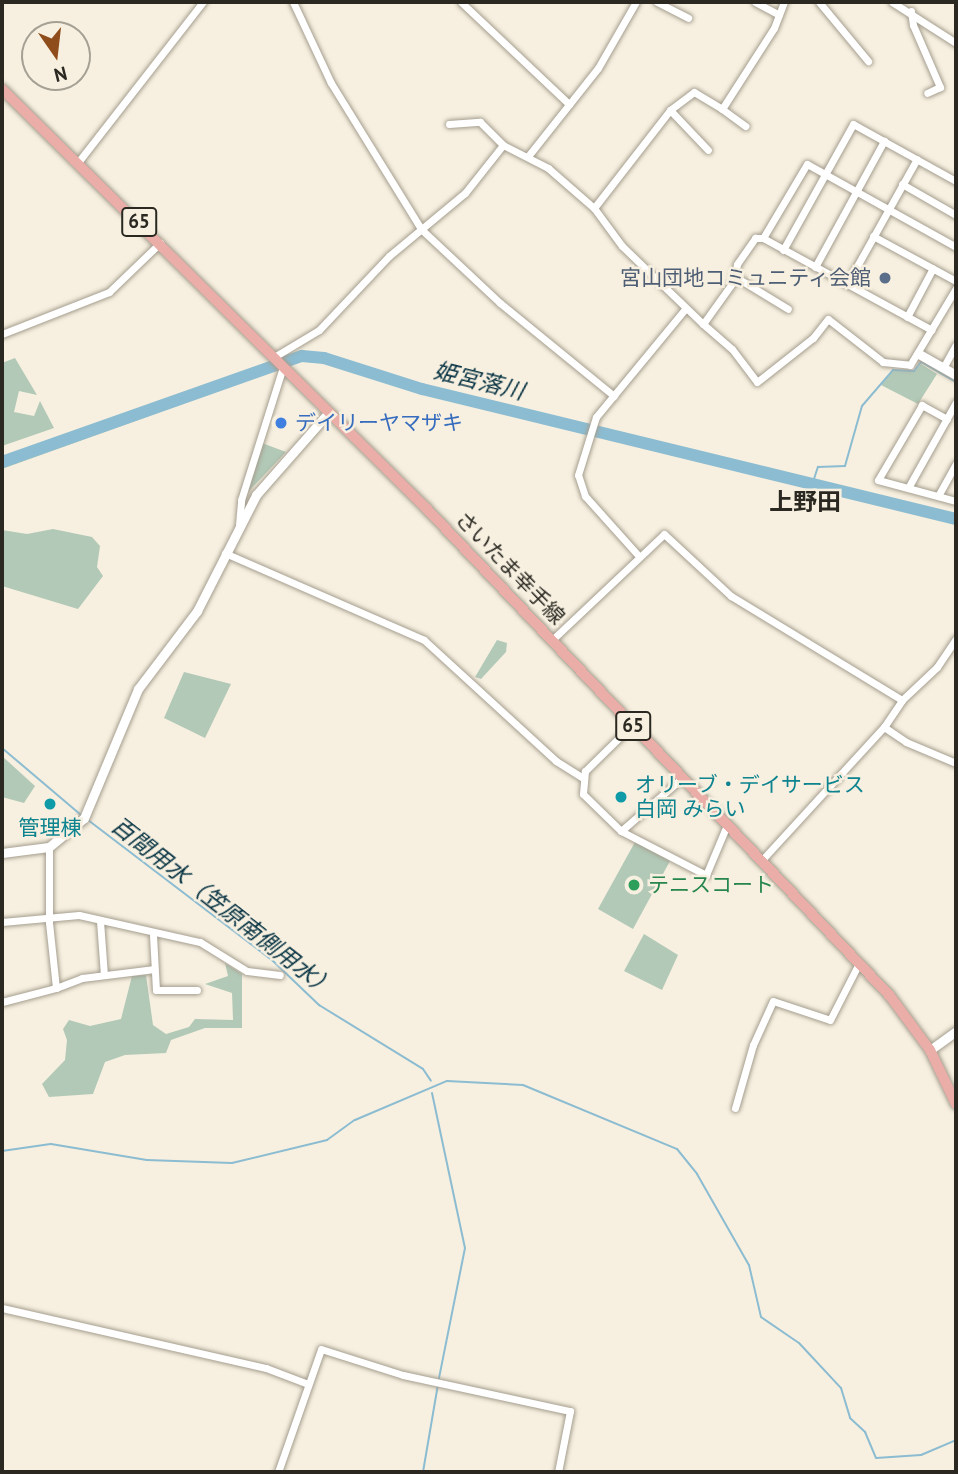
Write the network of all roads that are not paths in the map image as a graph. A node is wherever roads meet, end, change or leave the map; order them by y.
1 (203, 2) edge
2 (293, 2) edge
3 (461, 2) edge
4 (635, 2) edge
5 (657, 2) edge
6 (755, 2) edge
7 (784, 2) edge
8 (819, 2) edge
9 (892, 2) edge
10 (911, 11) junction
11 (779, 15) junction
12 (688, 18) dead end
13 (956, 43) edge
14 (868, 61) dead end
15 (2, 89) edge
16 (927, 93) dead end
17 (569, 104) junction
18 (722, 109) junction
19 (670, 110) junction
20 (449, 124) dead end
21 (745, 126) dead end
22 (884, 141) junction
23 (503, 145) junction
24 (708, 150) dead end
25 (529, 155) junction
26 (917, 159) junction
27 (79, 161) junction
28 (824, 174) junction
29 (956, 180) edge
30 (902, 184) junction
31 (857, 193) junction
32 (594, 208) junction
33 (887, 210) junction
34 (956, 215) edge
35 (421, 229) junction
36 (873, 236) junction
37 (763, 238) junction
38 (160, 242) junction
39 (956, 247) edge
40 (783, 250) junction
41 (816, 267) junction
42 (933, 268) junction
43 (734, 275) junction
44 (956, 281) edge
45 (847, 284) junction
46 (956, 288) edge
47 (685, 309) junction
48 (788, 309) dead end
49 (908, 317) junction
50 (703, 324) junction
51 (932, 330) junction
52 (2, 334) edge
53 (956, 345) edge
54 (919, 354) junction
55 (274, 357) junction
56 (284, 368) junction
57 (943, 368) junction
58 (956, 375) edge
59 (614, 396) junction
60 (956, 402) edge
61 (328, 413) junction
62 (947, 419) junction
63 (956, 464) edge
64 (908, 488) junction
65 (938, 496) junction
66 (956, 501) edge
67 (239, 525) junction
68 (225, 553) junction
69 (637, 554) junction
70 (956, 639) edge
71 (552, 640) junction
72 (902, 700) junction
73 (632, 725) junction
74 (884, 727) junction
75 (956, 763) edge
76 (582, 776) junction
77 (682, 778) junction
78 (727, 825) junction
79 (621, 831) junction
80 (49, 847) junction
81 (2, 853) edge
82 (761, 861) junction
83 (49, 916) junction
84 (100, 920) junction
85 (2, 922) edge
86 (153, 935) junction
87 (859, 963) junction
88 (154, 969) junction
89 (104, 975) junction
90 (280, 975) dead end
91 (55, 988) junction
92 (197, 990) dead end
93 (2, 1002) edge
94 (956, 1031) edge
95 (930, 1049) junction
96 (956, 1104) edge
97 (735, 1108) dead end
98 (2, 1308) edge
99 (308, 1384) junction
100 (278, 1472) edge
101 (558, 1472) edge

1 - 27 street
2 - 35 street
3 - 17 street
4 - 17 street
5 - 12 street
6 - 11 street
7 - 11 street
8 - 14 street
9 - 10 street
10 - 13 street
10 - 16 street
11 - 18 street
15 - 27 main road, さいたま幸手線 / 65
17 - 25 street
18 - 19 street
18 - 21 street
19 - 24 street
19 - 32 street
20 - 23 street
22 - 26 street
22 - 28 street
22 - 31 street
23 - 25 street
23 - 35 street
25 - 32 street
26 - 29 street
26 - 30 street
27 - 38 main road, さいたま幸手線 / 65
28 - 31 street
28 - 37 street
28 - 40 street
30 - 33 street
30 - 34 street
31 - 33 street
31 - 41 street
32 - 47 street
33 - 36 street
33 - 39 street
35 - 55 street
35 - 59 street
36 - 42 street
36 - 45 street
37 - 40 street
37 - 43 street
38 - 52 street
38 - 55 main road, さいたま幸手線 / 65
40 - 41 street
41 - 45 street
42 - 44 street
42 - 49 street
43 - 48 street
43 - 50 street
45 - 49 street
46 - 51 street
47 - 50 street
47 - 59 street
49 - 51 street
50 - 54 street
51 - 54 street
53 - 57 street
54 - 57 street
55 - 56 main road, さいたま幸手線 / 65
56 - 61 main road, さいたま幸手線 / 65
56 - 67 street
57 - 58 street
59 - 69 street
60 - 62 street
61 - 67 street
61 - 71 main road, さいたま幸手線 / 65
62 - 64 street
62 - 64 street
63 - 65 street
64 - 65 street
65 - 66 street
67 - 68 street
68 - 76 street
68 - 80 street
69 - 71 street
69 - 72 street
70 - 72 street
71 - 73 main road, さいたま幸手線 / 65
72 - 74 street
73 - 76 street
73 - 77 main road, さいたま幸手線 / 65
74 - 75 street
74 - 82 street
76 - 79 street
77 - 78 main road, さいたま幸手線 / 65
77 - 79 street
78 - 79 street
78 - 82 main road, さいたま幸手線 / 65
80 - 81 street
80 - 83 street
82 - 87 main road, さいたま幸手線 / 65
83 - 84 street
83 - 85 street
83 - 91 street
84 - 86 street
84 - 89 street
86 - 88 street
86 - 90 street
87 - 95 main road, さいたま幸手線 / 65
87 - 97 street
88 - 89 street
88 - 92 street
89 - 91 street
91 - 93 street
94 - 95 street
95 - 96 main road, さいたま幸手線 / 65
98 - 99 street
99 - 100 street
99 - 101 street

